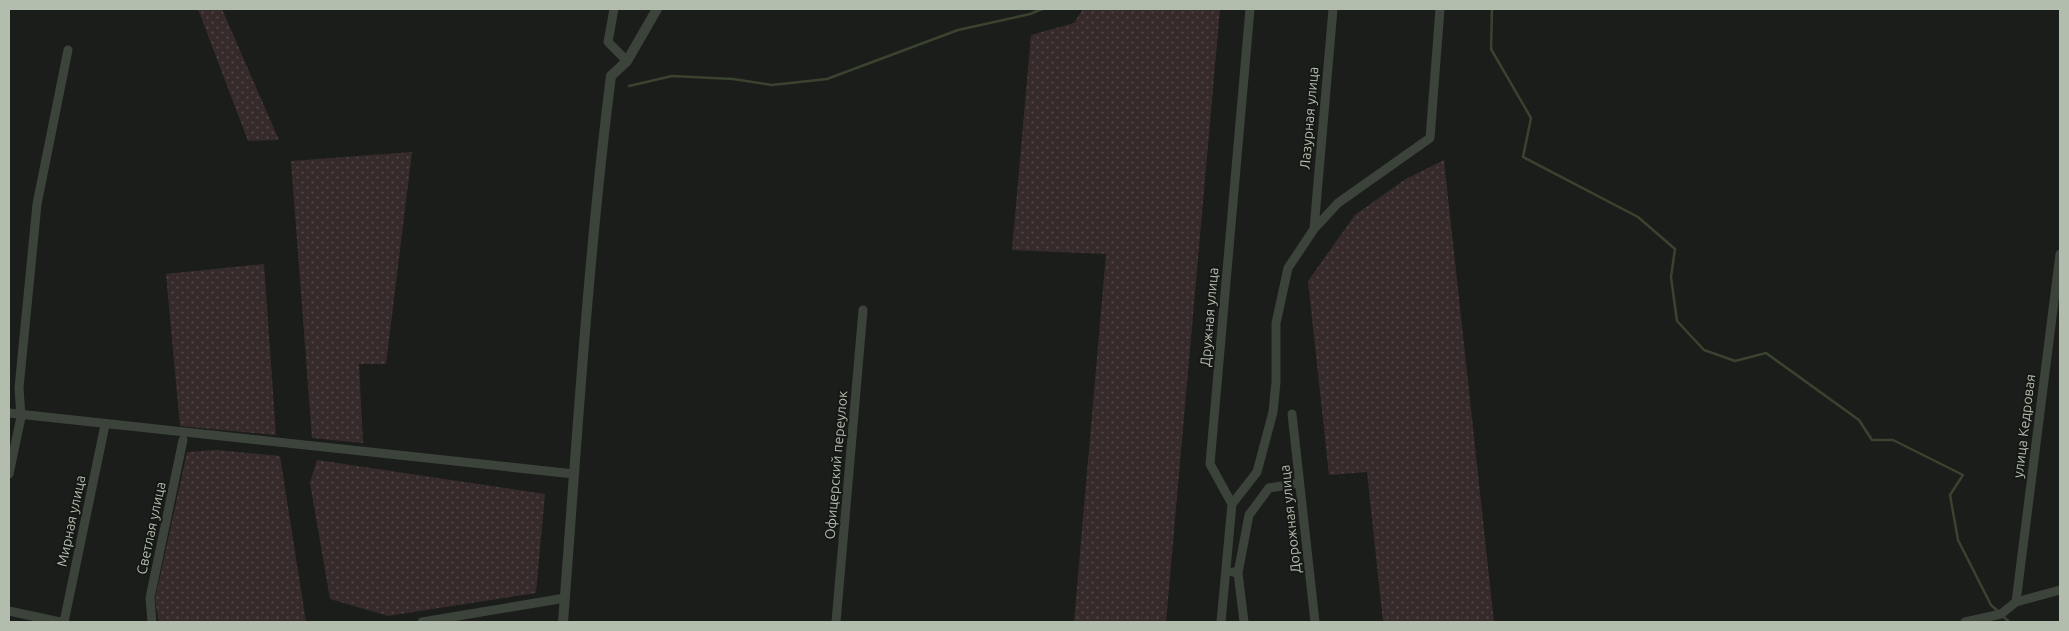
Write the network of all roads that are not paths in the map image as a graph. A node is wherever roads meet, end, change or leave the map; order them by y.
1 (614, 9) edge
2 (658, 9) edge
3 (1250, 9) edge
4 (1332, 9) edge
5 (1440, 9) edge
6 (68, 50) dead end
7 (627, 61) junction
8 (1314, 229) junction
9 (2060, 254) edge
10 (863, 310) dead end
11 (9, 413) edge
12 (1292, 414) dead end
13 (105, 426) dead end
14 (183, 440) dead end
15 (9, 474) edge
16 (574, 474) junction
17 (1300, 483) junction
18 (1232, 504) junction
19 (1225, 571) junction
20 (1238, 573) junction
21 (2060, 590) edge
22 (565, 598) junction
23 (2016, 602) junction
24 (9, 611) edge
25 (62, 622) edge
26 (152, 622) edge
27 (422, 622) edge
28 (563, 622) edge
29 (836, 622) edge
30 (1220, 622) edge
31 (1244, 622) edge
32 (1315, 622) edge
33 (1965, 622) edge

1 - 7 street
2 - 7 street
3 - 18 street, Дружная улица
4 - 8 street, Лазурная улица
5 - 8 street
6 - 15 street
7 - 16 street
8 - 18 street
9 - 23 street, улица Кедровая
10 - 29 street, Офицерский переулок
11 - 16 street
12 - 17 street, Дорожная улица
13 - 25 street, Мирная улица
14 - 26 street, Светлая улица
16 - 22 street
17 - 20 street
17 - 32 street, Дорожная улица
18 - 19 street
19 - 20 street
19 - 30 street
20 - 31 street
21 - 23 street
22 - 27 street
22 - 28 street
23 - 33 street
24 - 25 street

